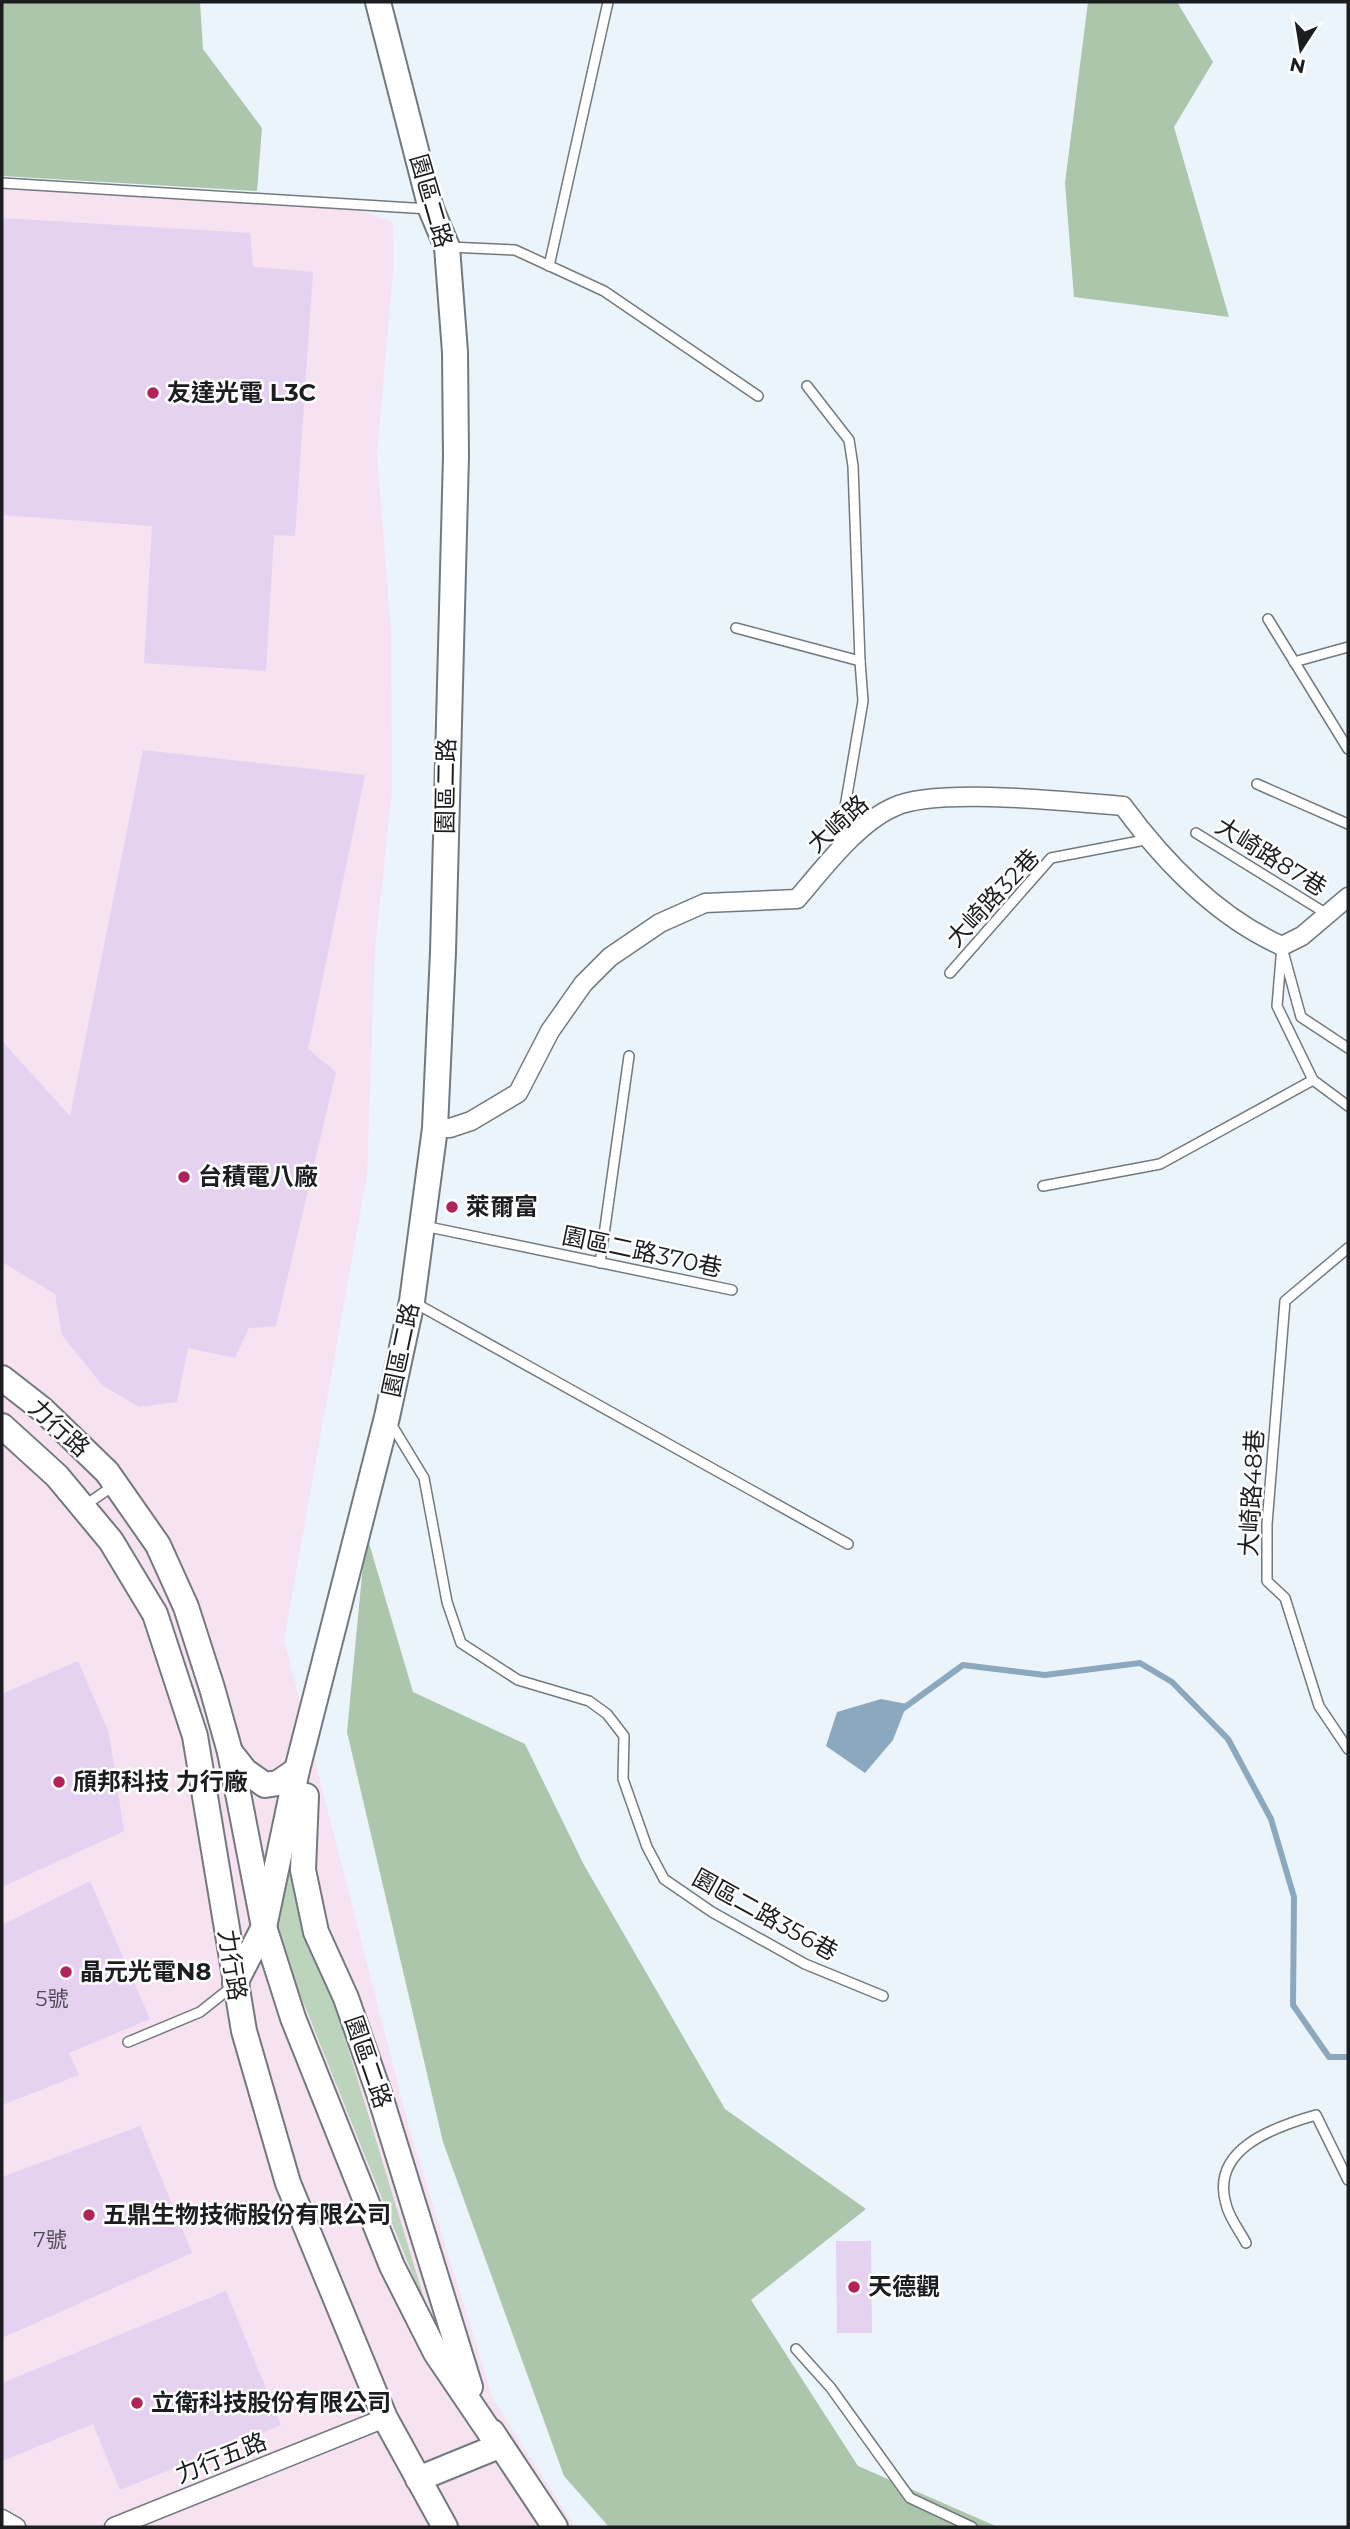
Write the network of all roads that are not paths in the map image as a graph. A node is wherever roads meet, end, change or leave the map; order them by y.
1 (378, 2) edge
2 (608, 2) edge
3 (2, 183) edge
4 (431, 209) junction
5 (447, 247) junction
6 (549, 266) junction
7 (807, 386) dead end
8 (758, 396) dead end
9 (1268, 619) dead end
10 (736, 628) dead end
11 (1348, 647) edge
12 (860, 661) junction
13 (1294, 662) junction
14 (1348, 749) edge
15 (1257, 785) dead end
16 (1348, 824) edge
17 (1196, 833) dead end
18 (1150, 838) junction
19 (836, 853) junction
20 (1348, 897) edge
21 (1327, 914) junction
22 (1282, 946) junction
23 (950, 973) dead end
24 (1348, 1048) edge
25 (629, 1056) dead end
26 (1312, 1080) junction
27 (1348, 1106) edge
28 (435, 1128) junction
29 (1043, 1186) dead end
30 (422, 1226) junction
31 (1348, 1248) edge
32 (600, 1263) junction
33 (732, 1290) dead end
34 (412, 1301) junction
35 (2, 1378) edge
36 (387, 1417) junction
37 (2, 1426) edge
38 (116, 1485) junction
39 (83, 1507) junction
40 (848, 1544) dead end
41 (349, 1572) junction
42 (1348, 1749) edge
43 (230, 1752) junction
44 (297, 1770) junction
45 (264, 1927) junction
46 (235, 1983) junction
47 (883, 1996) dead end
48 (128, 2042) dead end
49 (1348, 2180) edge
50 (1246, 2244) dead end
51 (796, 2349) dead end
52 (385, 2418) junction
53 (499, 2446) junction
54 (418, 2479) junction
55 (2, 2519) edge
56 (16, 2527) edge
57 (114, 2527) edge
58 (445, 2527) edge
59 (555, 2527) edge
60 (972, 2527) edge

1 - 4 street, 園區二路
2 - 6 lane
3 - 4 lane
4 - 5 street, 園區二路
5 - 6 lane
5 - 28 street, 園區二路
6 - 8 lane
7 - 12 lane
9 - 13 lane
10 - 12 lane
11 - 13 lane
12 - 19 lane
13 - 14 lane
15 - 16 lane
17 - 21 lane, 大崎路87巷
18 - 19 street, 大崎路
18 - 22 street, 大崎路
18 - 23 lane, 大崎路32巷
19 - 28 street, 大崎路
20 - 21 street
21 - 22 street
22 - 24 lane
22 - 26 lane
25 - 32 lane
26 - 27 lane
26 - 29 lane
28 - 30 street, 園區二路
30 - 32 lane, 園區二路370巷
30 - 34 street, 園區二路
31 - 42 lane, 大崎路48巷
32 - 33 lane, 園區二路370巷
34 - 36 street, 園區二路
34 - 40 lane
35 - 38 street, 力行路
36 - 41 street, 園區二路
36 - 47 lane, 園區二路356巷
37 - 39 street, 力行路
38 - 39 lane
38 - 43 street, 力行路
39 - 46 street, 力行路
41 - 44 street, 園區二路
41 - 53 street, 園區二路
43 - 44 street
43 - 45 street, 力行路
44 - 45 street, 園區二路
45 - 46 street, 園區二路
45 - 53 street, 力行路
46 - 48 lane
46 - 52 street, 力行路
49 - 50 lane
51 - 60 lane
52 - 54 street, 力行路
52 - 57 street, 力行五路
53 - 54 street
53 - 59 street, 園區二路
54 - 58 street, 力行路
55 - 56 street

